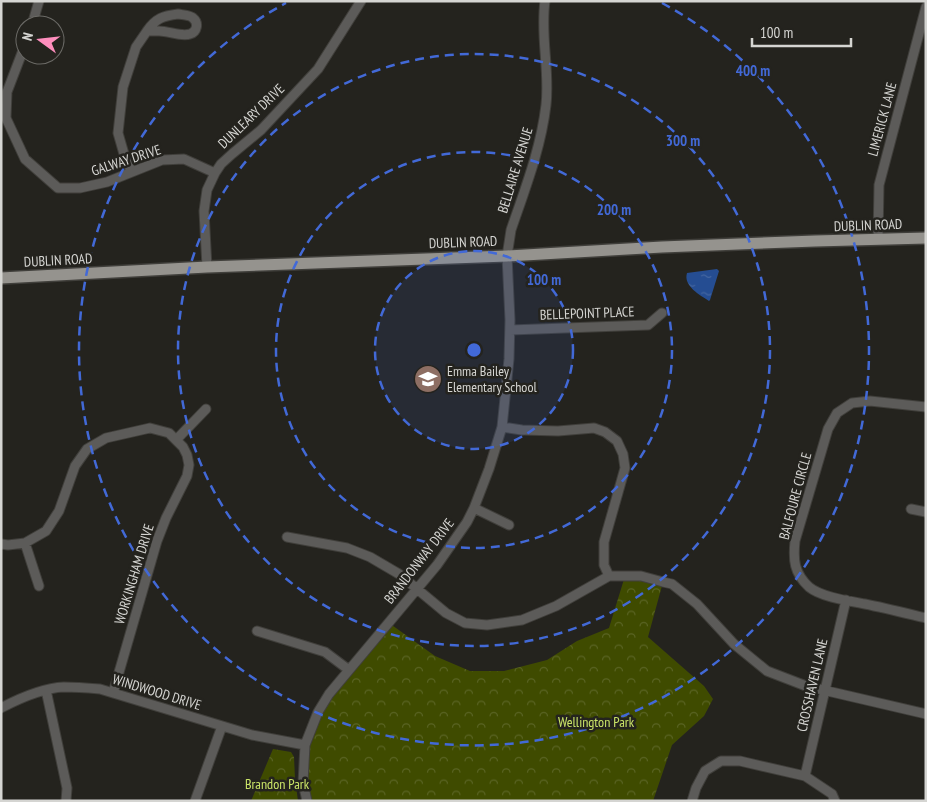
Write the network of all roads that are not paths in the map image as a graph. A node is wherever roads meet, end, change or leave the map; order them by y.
1 (39, 1) edge
2 (361, 1) edge
3 (545, 1) edge
4 (926, 7) edge
5 (35, 15) edge
6 (147, 31) junction
7 (18, 65) edge
8 (4, 119) edge
9 (132, 172) junction
10 (215, 172) junction
11 (926, 238) edge
12 (878, 239) junction
13 (508, 256) junction
14 (207, 267) junction
15 (1, 278) edge
16 (662, 313) dead end
17 (510, 330) junction
18 (926, 407) edge
19 (206, 409) dead end
20 (502, 427) junction
21 (176, 440) junction
22 (474, 508) junction
23 (911, 509) dead end
24 (926, 512) edge
25 (509, 525) dead end
26 (288, 537) dead end
27 (25, 543) junction
28 (1, 544) edge
29 (609, 576) junction
30 (39, 586) dead end
31 (418, 588) junction
32 (846, 600) junction
33 (926, 618) edge
34 (257, 631) dead end
35 (349, 670) junction
36 (46, 690) junction
37 (825, 691) junction
38 (112, 693) junction
39 (1, 708) edge
40 (926, 714) edge
41 (222, 726) junction
42 (305, 745) junction
43 (805, 776) junction
44 (66, 801) edge
45 (194, 801) edge
46 (307, 801) edge
47 (692, 801) edge
48 (835, 801) edge

1 - 5 street
2 - 10 street, DUNLEARY DRIVE
3 - 13 street, BELLAIRE AVENUE
4 - 12 street, LIMERICK LANE
6 - 6 street
6 - 9 street
7 - 8 street, GALWAY DRIVE
8 - 9 street, GALWAY DRIVE
9 - 10 street, GALWAY DRIVE
10 - 14 street, DUNLEARY DRIVE
11 - 12 main road, DUBLIN ROAD
12 - 13 main road, DUBLIN ROAD
13 - 14 main road, DUBLIN ROAD
13 - 17 street, BRANDONWAY DRIVE
14 - 15 main road, DUBLIN ROAD
16 - 17 street, BELLEPOINT PLACE
17 - 20 street, BRANDONWAY DRIVE
18 - 32 street, BALFOURE CIRCLE
19 - 21 street
20 - 22 street, BRANDONWAY DRIVE
20 - 29 street
21 - 27 street
21 - 38 street, WORKINGHAM DRIVE
22 - 25 street
22 - 31 street, BRANDONWAY DRIVE
23 - 24 street
26 - 31 street
27 - 28 street
27 - 30 street
29 - 31 street
29 - 37 street
31 - 35 street, BRANDONWAY DRIVE
32 - 33 street, BALFOURE CIRCLE
32 - 37 street, CROSSHAVEN LANE
34 - 35 street
35 - 42 street, BRANDONWAY DRIVE
36 - 38 street, WINDWOOD DRIVE
36 - 39 street, WINDWOOD DRIVE
36 - 44 street
37 - 40 street
37 - 43 street, CROSSHAVEN LANE
38 - 41 street, WINDWOOD DRIVE
41 - 42 street, WINDWOOD DRIVE
41 - 45 street
42 - 46 street, BRANDONWAY DRIVE
43 - 47 street
43 - 48 street

